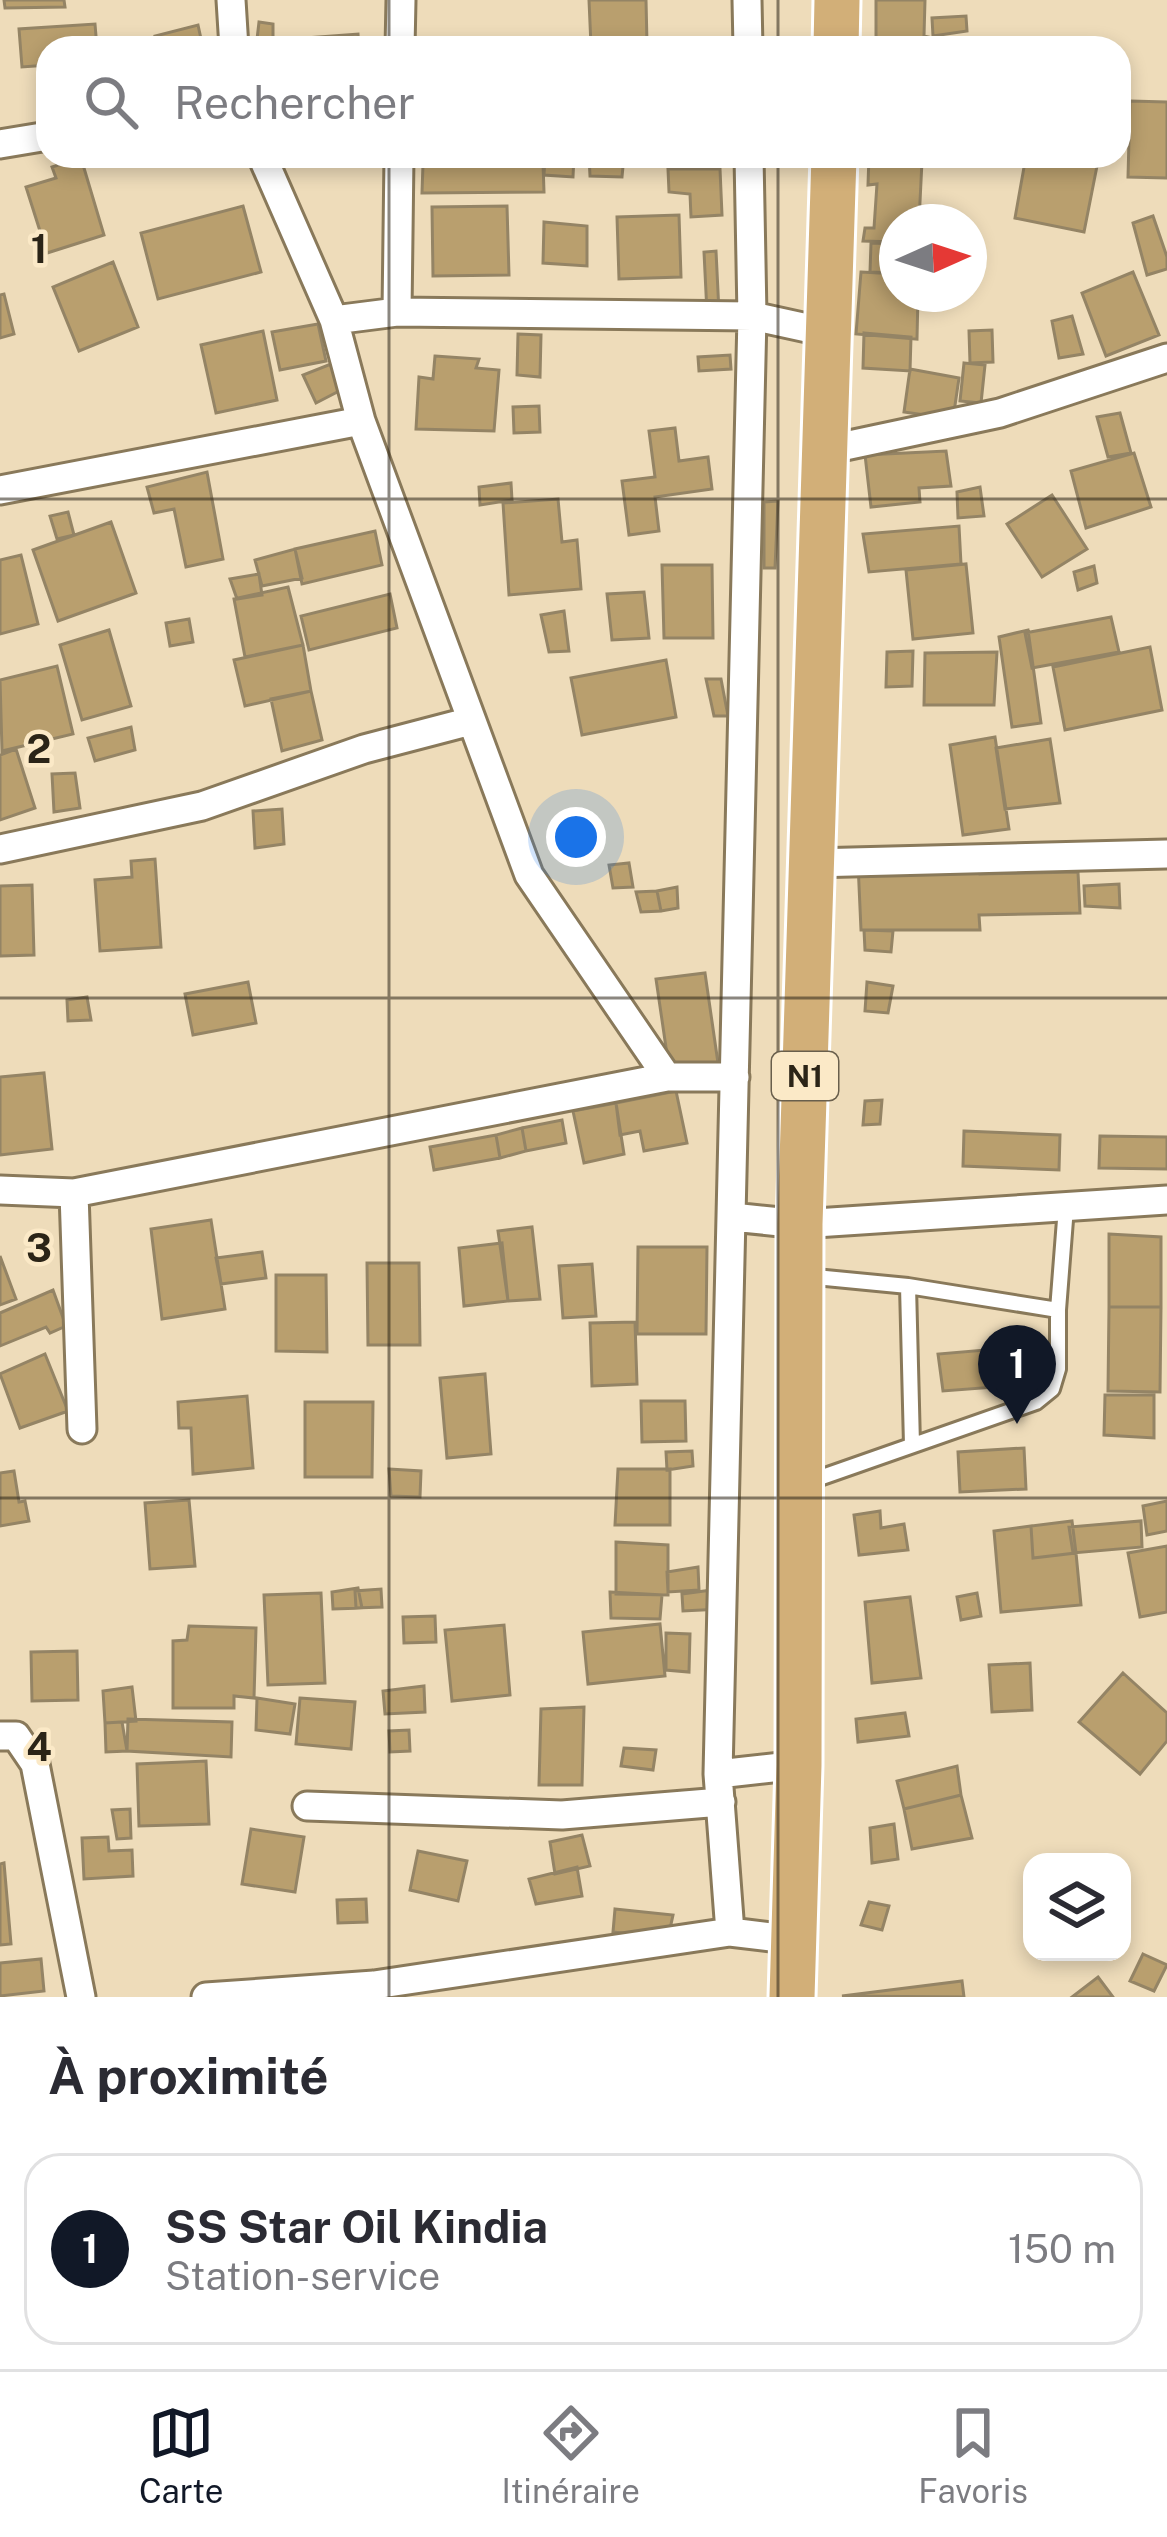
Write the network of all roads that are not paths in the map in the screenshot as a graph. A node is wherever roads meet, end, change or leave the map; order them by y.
1 (232, 0) edge
2 (401, 0) edge
3 (747, 0) edge
4 (837, 0) edge
5 (234, 36) edge
6 (400, 36) edge
7 (748, 36) edge
8 (836, 36) edge
9 (36, 138) edge
10 (0, 144) edge
11 (267, 168) edge
12 (399, 168) edge
13 (749, 168) edge
14 (834, 168) edge
15 (397, 312) junction
16 (752, 316) junction
17 (334, 320) junction
18 (830, 333) junction
19 (1167, 358) edge
20 (361, 421) junction
21 (826, 450) junction
22 (0, 490) edge
23 (472, 721) junction
24 (0, 849) edge
25 (1167, 854) edge
26 (812, 862) junction
27 (667, 1077) junction
28 (735, 1077) junction
29 (0, 1190) edge
30 (74, 1193) junction
31 (1167, 1200) edge
32 (1066, 1207) junction
33 (732, 1217) junction
34 (800, 1224) junction
35 (800, 1276) junction
36 (908, 1286) junction
37 (1058, 1310) junction
38 (82, 1429) dead end
39 (912, 1445) junction
40 (799, 1484) junction
41 (0, 1736) edge
42 (799, 1765) junction
43 (719, 1788) junction
44 (307, 1806) dead end
45 (730, 1932) junction
46 (795, 1940) junction
47 (375, 1991) edge
48 (81, 1997) edge
49 (206, 1997) edge
50 (792, 1997) edge

1 - 5 street
2 - 6 street
3 - 7 street
4 - 8 highway
9 - 10 street
11 - 17 street
12 - 15 street
13 - 16 street
14 - 18 highway, N1
15 - 16 street
15 - 17 street
16 - 18 street
16 - 28 street
17 - 20 street
18 - 21 highway, N1
19 - 21 street
20 - 22 street
20 - 23 street
21 - 26 highway, N1
23 - 24 street
23 - 27 street
25 - 26 street
26 - 34 highway, N1
27 - 28 street
27 - 30 street
28 - 33 street
29 - 30 street
30 - 38 street
31 - 32 street
32 - 34 street
32 - 37 lane
33 - 34 street
33 - 43 street
34 - 35 highway, N1
35 - 36 lane
35 - 40 highway, N1
36 - 37 lane
36 - 39 lane
37 - 39 lane
39 - 40 lane
40 - 42 highway, N1
41 - 48 street
42 - 43 street
42 - 46 highway, N1
43 - 44 street
43 - 45 street
45 - 46 street
45 - 47 street
46 - 50 highway, N1
47 - 49 street

